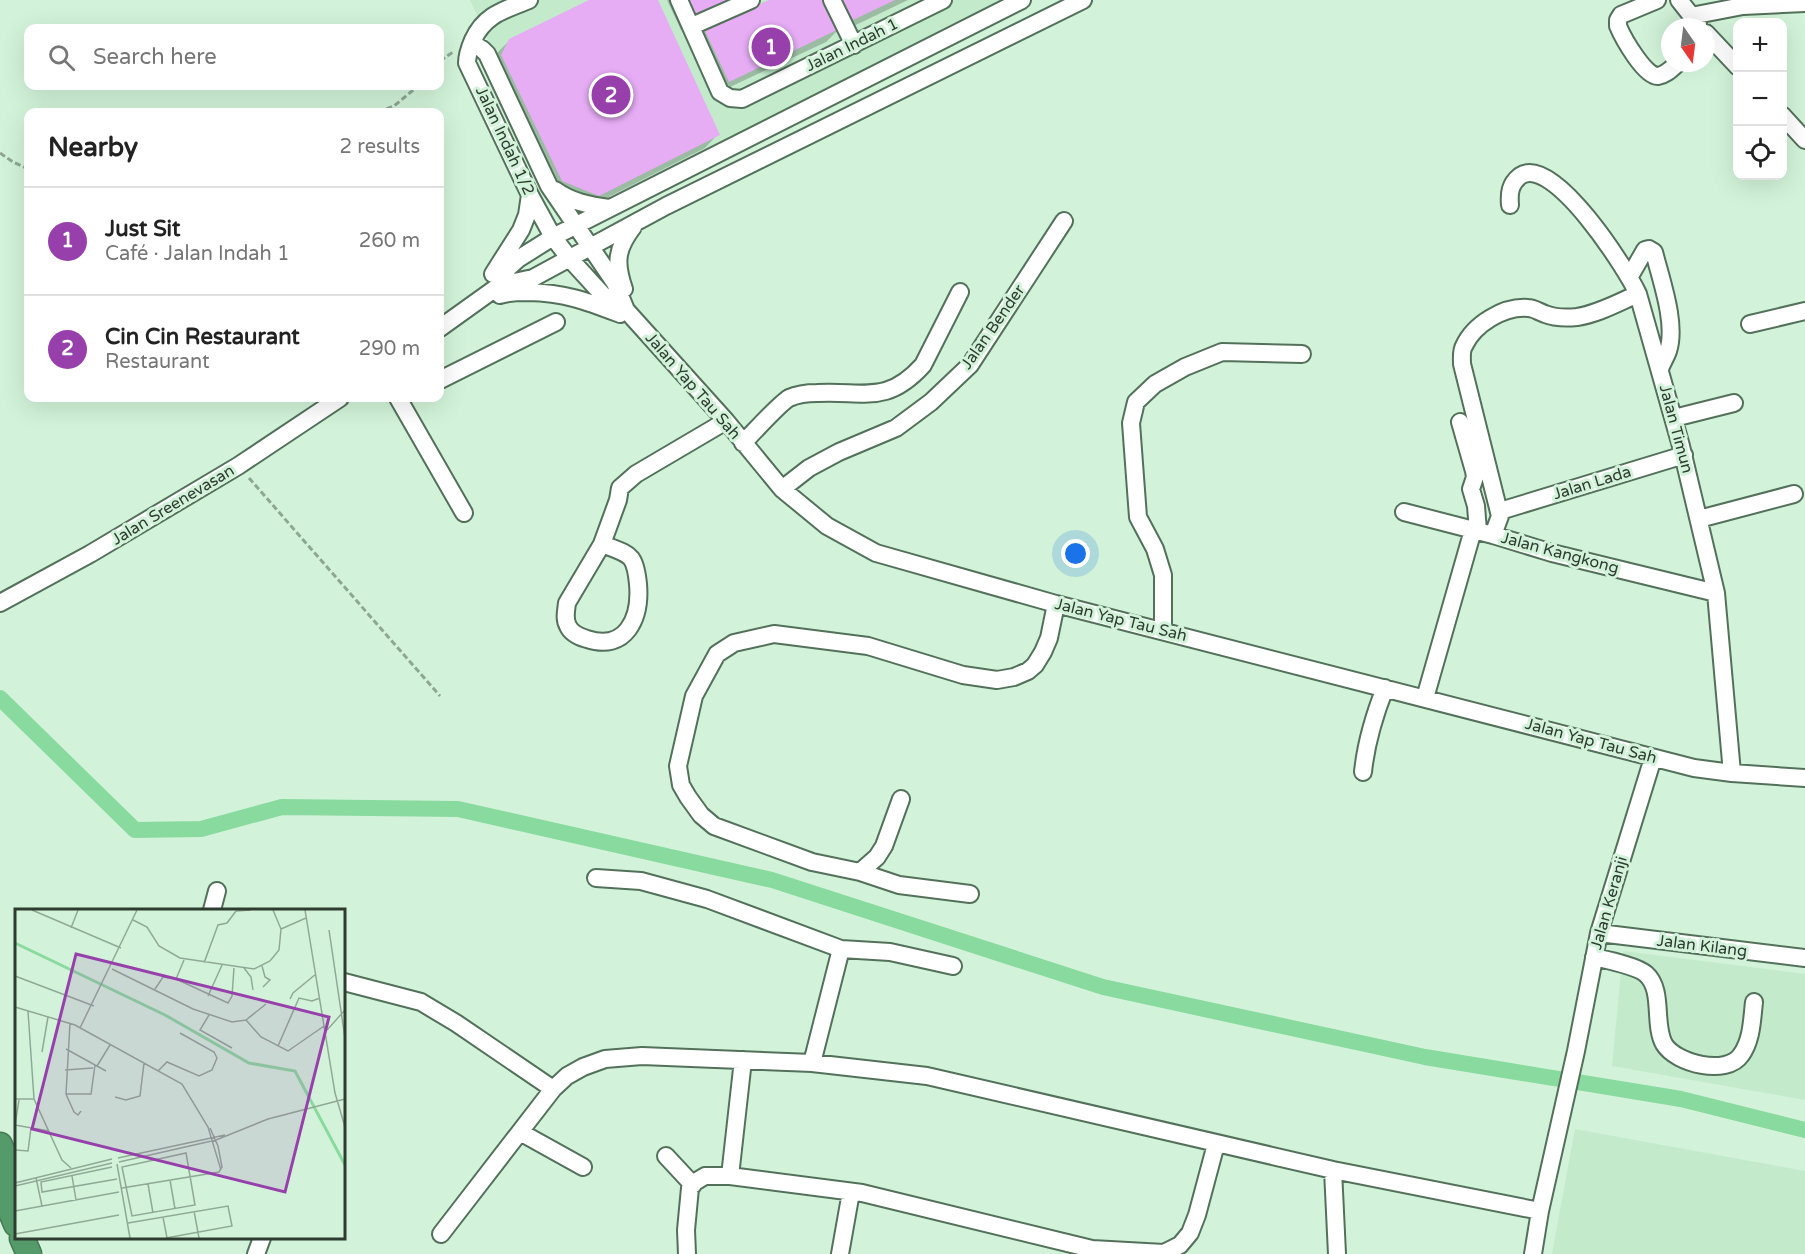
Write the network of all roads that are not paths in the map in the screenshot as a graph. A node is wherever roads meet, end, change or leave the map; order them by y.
1 (679, 0) edge
2 (751, 0) edge
3 (832, 0) edge
4 (944, 0) edge
5 (1022, 0) edge
6 (1083, 0) edge
7 (1657, 0) edge
8 (1679, 0) edge
9 (525, 1) edge
10 (1805, 3) edge
11 (1693, 18) edge
12 (1715, 24) edge
13 (692, 26) junction
14 (472, 43) junction
15 (1715, 44) edge
16 (854, 45) junction
17 (1733, 63) edge
18 (1667, 72) edge
19 (1787, 121) edge
20 (1805, 141) edge
21 (549, 186) junction
22 (530, 195) junction
23 (1510, 205) dead end
24 (609, 208) junction
25 (638, 221) junction
26 (1064, 221) dead end
27 (576, 226) junction
28 (553, 237) junction
29 (592, 247) junction
30 (570, 259) junction
31 (1630, 276) junction
32 (500, 285) junction
33 (960, 292) dead end
34 (1638, 294) junction
35 (477, 301) junction
36 (1805, 311) edge
37 (631, 315) junction
38 (556, 322) dead end
39 (1750, 324) dead end
40 (444, 325) edge
41 (1302, 354) dead end
42 (1660, 369) junction
43 (444, 378) edge
44 (334, 402) edge
45 (403, 402) edge
46 (1734, 403) dead end
47 (1674, 418) junction
48 (726, 421) junction
49 (1460, 422) dead end
50 (743, 443) junction
51 (1684, 455) junction
52 (782, 489) junction
53 (1794, 494) dead end
54 (1500, 511) junction
55 (1404, 512) dead end
56 (464, 513) dead end
57 (1699, 519) junction
58 (1481, 532) junction
59 (602, 544) junction
60 (1716, 592) junction
61 (0, 603) edge
62 (1056, 604) junction
63 (1163, 631) junction
64 (1385, 688) junction
65 (1425, 698) junction
66 (1653, 758) junction
67 (1363, 772) dead end
68 (1732, 773) junction
69 (1805, 778) edge
70 (901, 799) dead end
71 (860, 872) junction
72 (596, 878) dead end
73 (217, 891) dead end
74 (970, 894) dead end
75 (212, 909) edge
76 (1599, 933) junction
77 (841, 949) junction
78 (1594, 957) junction
79 (1805, 958) edge
80 (953, 966) dead end
81 (345, 982) edge
82 (1754, 1002) dead end
83 (743, 1060) junction
84 (812, 1063) junction
85 (553, 1089) junction
86 (520, 1132) junction
87 (1216, 1144) junction
88 (0, 1145) edge
89 (666, 1156) dead end
90 (583, 1167) dead end
91 (1333, 1170) junction
92 (730, 1176) junction
93 (15, 1182) edge
94 (693, 1185) junction
95 (0, 1186) edge
96 (851, 1192) junction
97 (1540, 1211) junction
98 (15, 1222) edge
99 (441, 1234) dead end
100 (22, 1239) edge
101 (38, 1239) edge
102 (262, 1239) edge
103 (1092, 1252) edge
104 (29, 1254) edge
105 (45, 1254) edge
106 (256, 1254) edge
107 (687, 1254) edge
108 (840, 1254) edge
109 (1337, 1254) edge
110 (1533, 1254) edge

1 - 13 street, Jalan Indah 1
2 - 13 street
3 - 16 street
4 - 16 street, Jalan Indah 1
5 - 24 street
6 - 25 street
7 - 18 street
8 - 11 street
9 - 14 street
10 - 12 street
13 - 16 street, Jalan Indah 1
14 - 21 street, Jalan Indah 1/2
14 - 22 street, Jalan Indah 1/2
15 - 17 street
19 - 20 street
21 - 24 street
21 - 27 street, Jalan Indah 1/2
22 - 28 street, Jalan Indah 1/2
22 - 35 street
23 - 31 street, Jalan Timun
24 - 27 street
25 - 29 street
25 - 37 street
26 - 52 street, Jalan Bender
27 - 28 street
27 - 29 street, Jalan Yap Tau Sah
28 - 30 street, Jalan Indah 1/2
28 - 32 street
29 - 30 street
29 - 37 street, Jalan Yap Tau Sah
30 - 32 street
30 - 37 street, Jalan Indah 1/2
31 - 34 street, Jalan Timun
31 - 42 street
32 - 35 street
33 - 50 street
34 - 42 street, Jalan Timun
34 - 54 street
35 - 37 street
35 - 40 street
36 - 39 street
37 - 48 street, Jalan Yap Tau Sah
38 - 43 street
41 - 63 street
42 - 47 street, Jalan Timun
44 - 61 street, Jalan Sreenevasan
45 - 56 street
46 - 47 street
47 - 51 street, Jalan Timun
48 - 50 street, Jalan Yap Tau Sah
48 - 59 street
49 - 58 street
50 - 52 street, Jalan Yap Tau Sah
51 - 54 street, Jalan Lada
51 - 57 street, Jalan Timun
52 - 62 street, Jalan Yap Tau Sah
53 - 57 street
54 - 58 street
55 - 58 street, Jalan Kangkong
57 - 60 street, Jalan Timun
58 - 60 street, Jalan Kangkong
58 - 65 street
59 - 59 street
60 - 68 street, Jalan Timun
62 - 63 street, Jalan Yap Tau Sah
62 - 71 street
63 - 64 street, Jalan Yap Tau Sah
64 - 65 street, Jalan Yap Tau Sah
64 - 67 street
65 - 66 street, Jalan Yap Tau Sah
66 - 68 street, Jalan Yap Tau Sah
66 - 76 street, Jalan Keranji
68 - 69 street, Jalan Yap Tau Sah
70 - 71 street
71 - 74 street
72 - 77 street
73 - 75 street
76 - 78 street, Jalan Keranji
76 - 79 street, Jalan Kilang
77 - 80 street
77 - 84 street
78 - 82 street
78 - 97 street, Jalan Keranji
81 - 85 street
83 - 84 street
83 - 85 street
83 - 92 street
84 - 87 street
85 - 86 street
86 - 90 street
86 - 99 street
87 - 91 street
87 - 103 street
88 - 93 highway
89 - 94 street
91 - 97 street
91 - 109 street
92 - 94 street
92 - 96 street
94 - 107 street
95 - 98 highway
96 - 103 street
96 - 108 street
97 - 110 street
100 - 104 highway
101 - 105 highway
102 - 106 street

